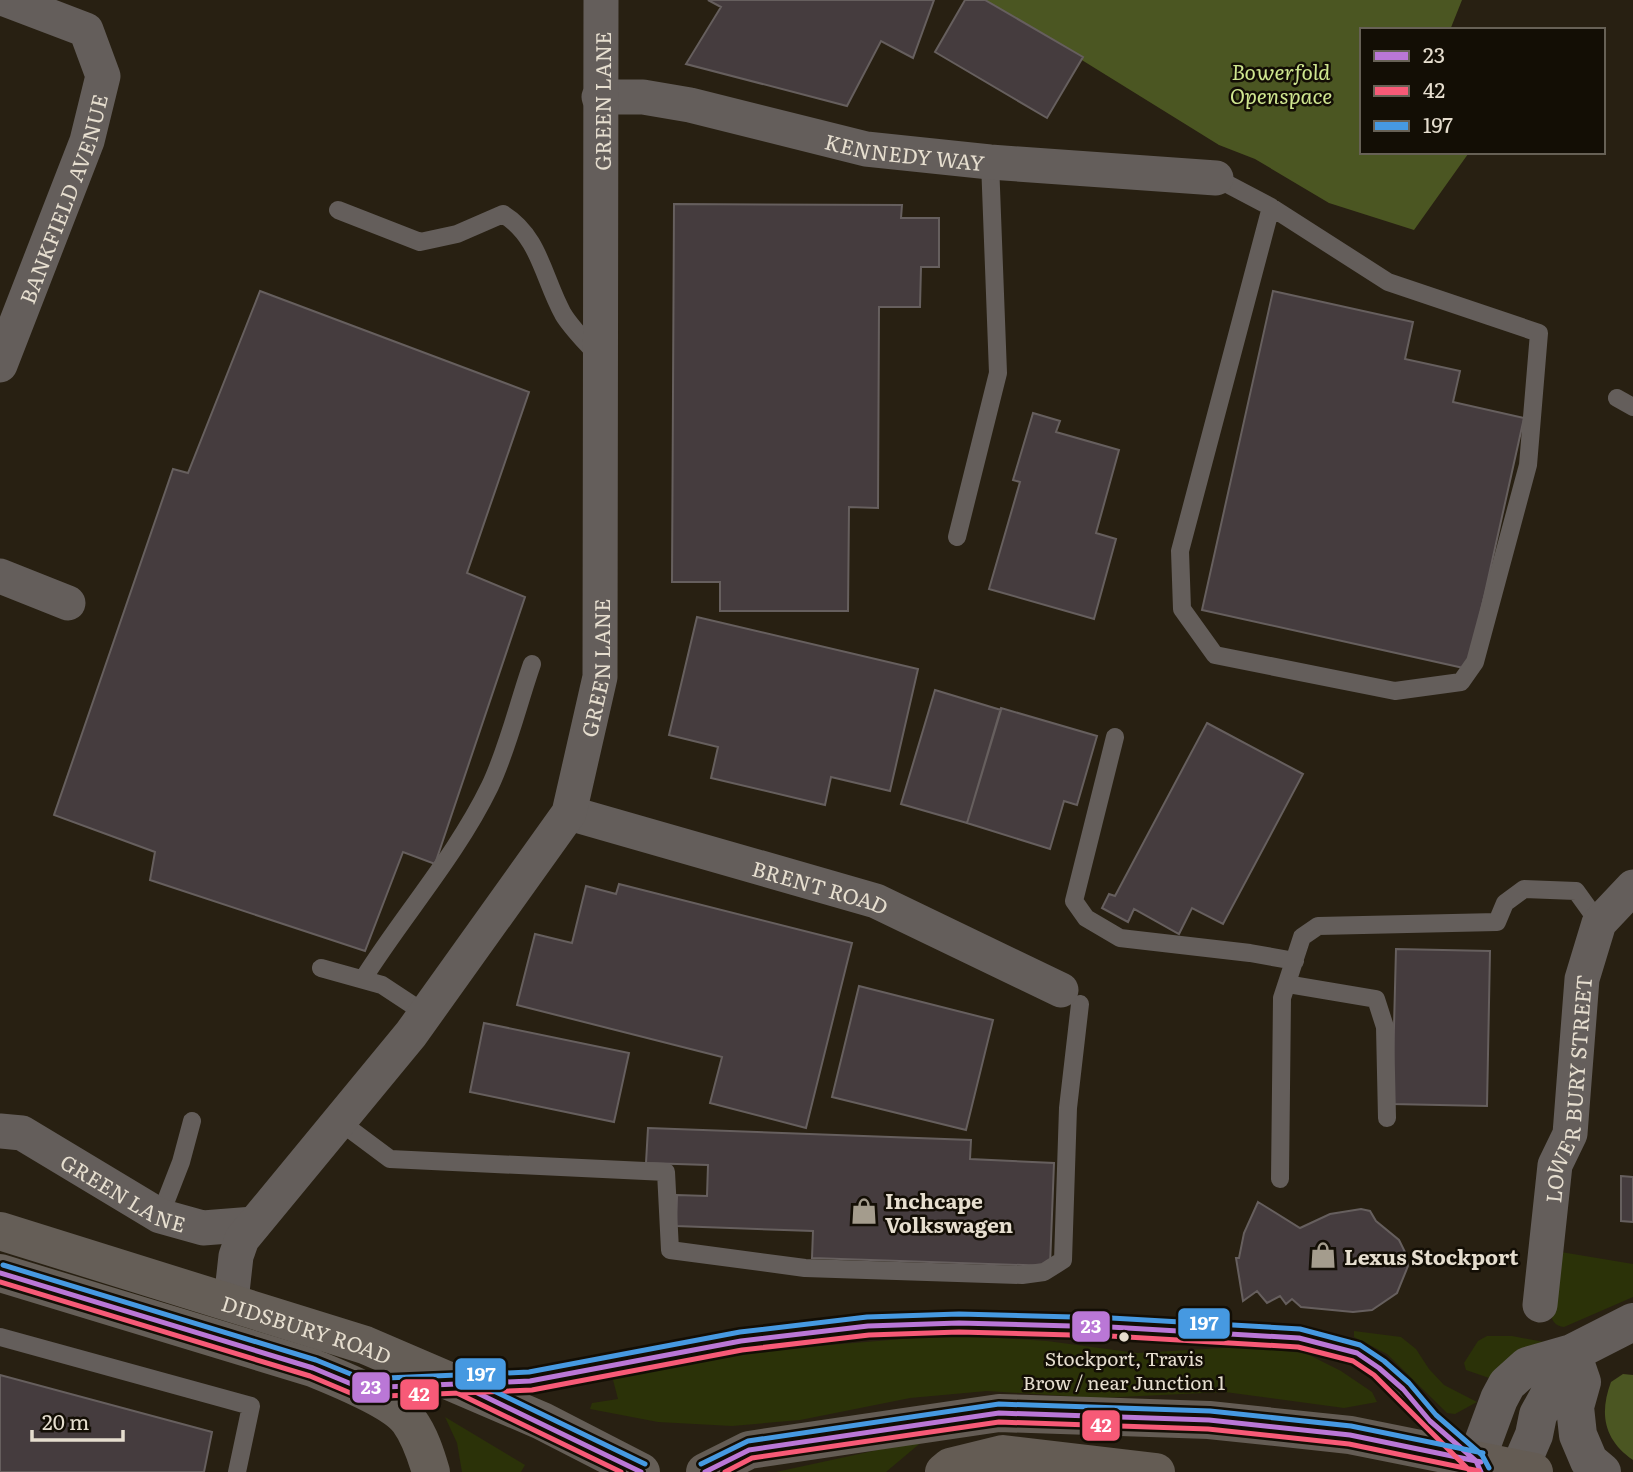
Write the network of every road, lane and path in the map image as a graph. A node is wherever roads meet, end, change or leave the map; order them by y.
1 (7, 0) edge
2 (600, 0) edge
3 (599, 97) junction
4 (990, 162) junction
5 (1216, 178) joint
6 (1271, 206) junction
7 (338, 210) dead end
8 (602, 361) junction
9 (0, 365) edge
10 (1617, 398) dead end
11 (1633, 407) edge
12 (957, 537) dead end
13 (0, 576) edge
14 (68, 603) dead end
15 (532, 664) dead end
16 (1115, 737) dead end
17 (569, 813) junction
18 (1633, 887) edge
19 (1599, 923) junction
20 (1295, 961) junction
21 (321, 968) dead end
22 (363, 979) junction
23 (1287, 984) junction
24 (1070, 997) joint
25 (426, 1014) junction
26 (1387, 1118) dead end
27 (192, 1121) dead end
28 (339, 1121) junction
29 (0, 1132) edge
30 (1280, 1179) dead end
31 (160, 1216) junction
32 (254, 1224) junction
33 (0, 1231) edge
34 (0, 1273) edge
35 (231, 1301) junction
36 (1540, 1306) dead end
37 (1633, 1322) edge
38 (0, 1337) edge
39 (1572, 1353) junction
40 (462, 1385) junction
41 (361, 1388) junction
42 (1478, 1466) edge
43 (1524, 1471) edge
44 (237, 1472) edge
45 (431, 1472) edge
46 (641, 1472) edge
47 (705, 1472) edge
48 (944, 1472) edge
49 (1156, 1472) edge
50 (1602, 1472) edge

1 - 9 street, BANKFIELD AVENUE
2 - 3 street, GREEN LANE
3 - 4 street, KENNEDY WAY
3 - 8 street, GREEN LANE
4 - 5 street, KENNEDY WAY
4 - 12 lane
5 - 6 lane
6 - 6 lane
7 - 8 lane
8 - 17 street, GREEN LANE
10 - 11 lane
13 - 14 street
15 - 22 lane
16 - 20 lane
17 - 24 street, BRENT ROAD
17 - 25 street, GREEN LANE
18 - 19 street, LOWER BURY STREET
19 - 20 lane
19 - 36 street, LOWER BURY STREET
20 - 23 lane
21 - 22 lane
22 - 25 lane
23 - 26 lane
23 - 30 lane
24 - 28 lane
25 - 28 street, GREEN LANE
27 - 31 lane
28 - 32 street, GREEN LANE
29 - 31 street, GREEN LANE
31 - 32 street, GREEN LANE
32 - 35 street, GREEN LANE
33 - 35 main road, DIDSBURY ROAD
34 - 41 main road, DIDSBURY ROAD
35 - 40 main road, DIDSBURY ROAD
37 - 39 street
38 - 44 lane
39 - 42 street
39 - 43 street
39 - 50 street
40 - 41 lane
40 - 42 lane
40 - 46 main road, DIDSBURY ROAD
41 - 45 main road, DIDSBURY ROAD
42 - 43 highway
42 - 47 highway
48 - 49 highway

